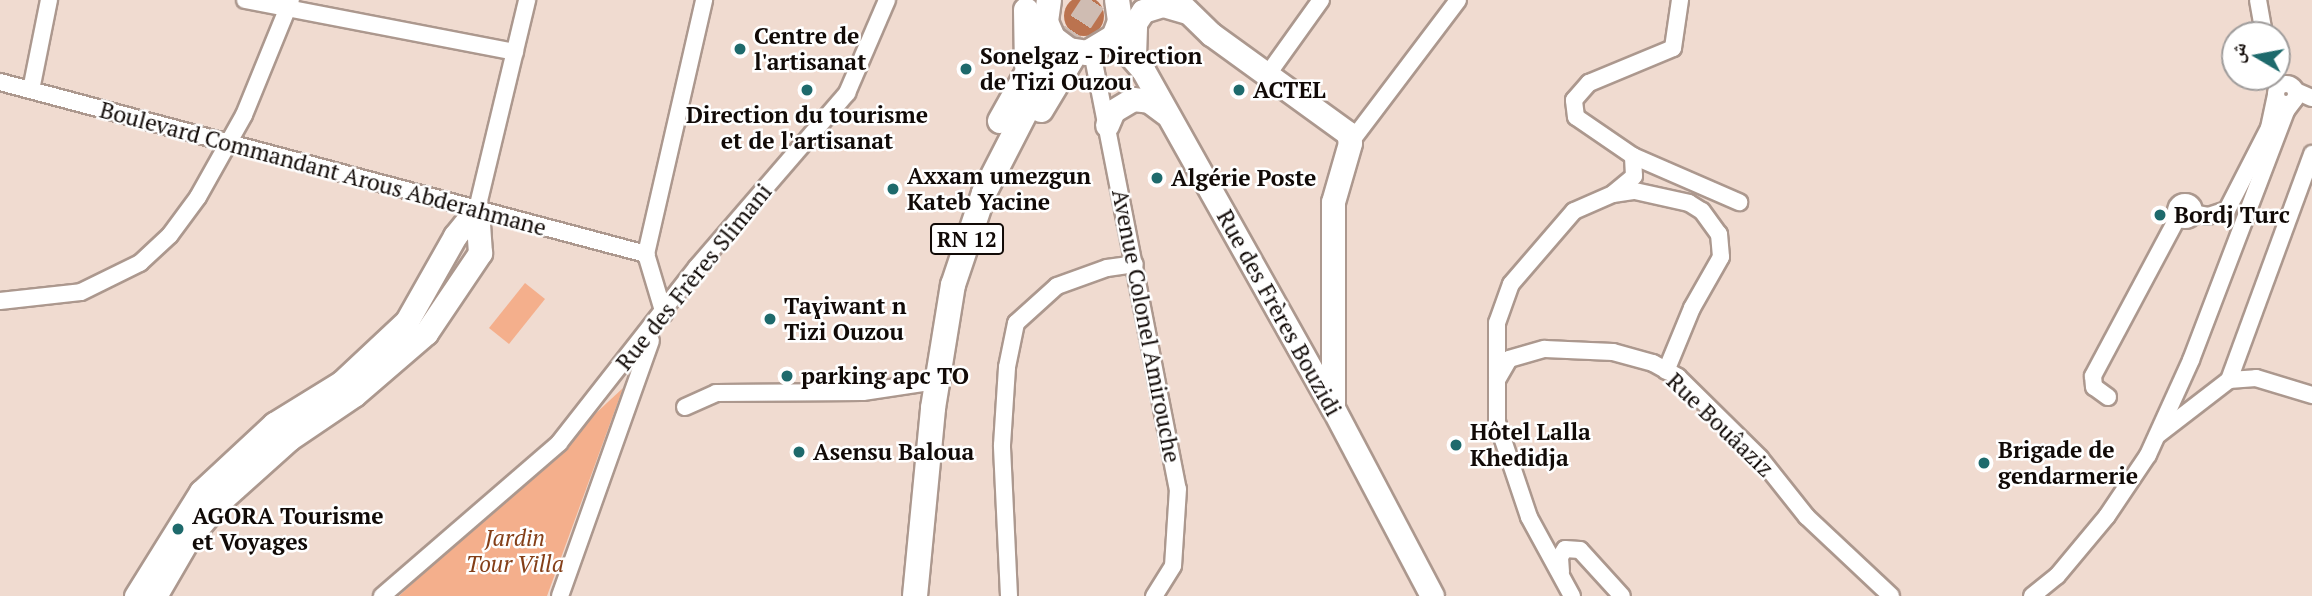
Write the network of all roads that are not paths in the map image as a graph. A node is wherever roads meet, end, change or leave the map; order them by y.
1 (49, 0) edge
2 (245, 0) edge
3 (527, 0) edge
4 (704, 0) edge
5 (887, 0) edge
6 (1049, 0) edge
7 (1321, 0) edge
8 (1458, 0) edge
9 (1680, 0) edge
10 (2258, 0) edge
11 (1120, 1) edge
12 (289, 4) edge
13 (1018, 5) edge
14 (1181, 6) edge
15 (2262, 21) edge
16 (1049, 31) junction
17 (1114, 37) junction
18 (515, 52) junction
19 (1084, 52) junction
20 (1134, 56) junction
21 (1269, 74) junction
22 (1033, 77) junction
23 (0, 82) edge
24 (31, 90) junction
25 (2284, 91) edge
26 (2285, 91) edge
27 (2291, 91) edge
28 (2312, 98) edge
29 (1168, 116) junction
30 (1107, 125) junction
31 (1350, 143) junction
32 (228, 146) junction
33 (2312, 154) edge
34 (1633, 156) junction
35 (1613, 194) junction
36 (1739, 202) dead end
37 (477, 209) junction
38 (646, 254) junction
39 (1135, 264) junction
40 (0, 301) edge
41 (664, 314) junction
42 (1666, 371) junction
43 (1497, 380) junction
44 (2229, 380) junction
45 (924, 383) junction
46 (2312, 395) edge
47 (2108, 397) dead end
48 (685, 407) dead end
49 (933, 408) junction
50 (1333, 408) junction
51 (2158, 435) junction
52 (1562, 574) junction
53 (136, 596) edge
54 (155, 596) edge
55 (382, 596) edge
56 (561, 596) edge
57 (915, 596) edge
58 (1009, 596) edge
59 (1154, 596) edge
60 (1432, 596) edge
61 (1572, 596) edge
62 (1622, 596) edge
63 (1891, 596) edge
64 (2032, 596) edge

1 - 24 street
2 - 12 street
3 - 18 street
4 - 38 street
5 - 41 street, Rue des Frères Slimani
6 - 16 main road
7 - 21 street
8 - 31 street
9 - 34 street
10 - 15 street
11 - 17 main road
12 - 18 street
12 - 32 street
13 - 16 street
13 - 22 main road
14 - 20 main road
14 - 21 main road
16 - 19 main road
16 - 22 main road
17 - 19 main road
17 - 20 main road, Rue des Frères Bouzidi
18 - 37 street
19 - 30 street, Avenue Colonel Amirouche
19 - 49 main road
20 - 29 main road, Rue des Frères Bouzidi
21 - 31 main road
22 - 45 main road
22 - 49 main road, RN 12
23 - 24 street, Boulevard Commandant Arous Abderahmane
24 - 32 street, Boulevard Commandant Arous Abderahmane
25 - 47 street
26 - 51 street
27 - 28 street
29 - 30 main road
29 - 50 main road, Rue des Frères Bouzidi
30 - 39 street, Avenue Colonel Amirouche
31 - 50 main road
32 - 37 street, Boulevard Commandant Arous Abderahmane
32 - 40 street
33 - 44 street
34 - 35 street
34 - 36 street
35 - 42 street
35 - 43 street
37 - 38 street, Boulevard Commandant Arous Abderahmane
37 - 53 main road
37 - 54 main road
38 - 41 street
39 - 58 street
39 - 59 street, Avenue Colonel Amirouche
41 - 55 street, Rue des Frères Slimani
41 - 56 street
42 - 43 street, Rue Bouâaziz
42 - 63 street, Rue Bouâaziz
43 - 52 street
44 - 46 street
44 - 51 street
45 - 48 street
45 - 49 main road
49 - 57 main road, RN 12
50 - 60 main road, Rue des Frères Bouzidi
51 - 64 street
52 - 61 street
52 - 62 street

